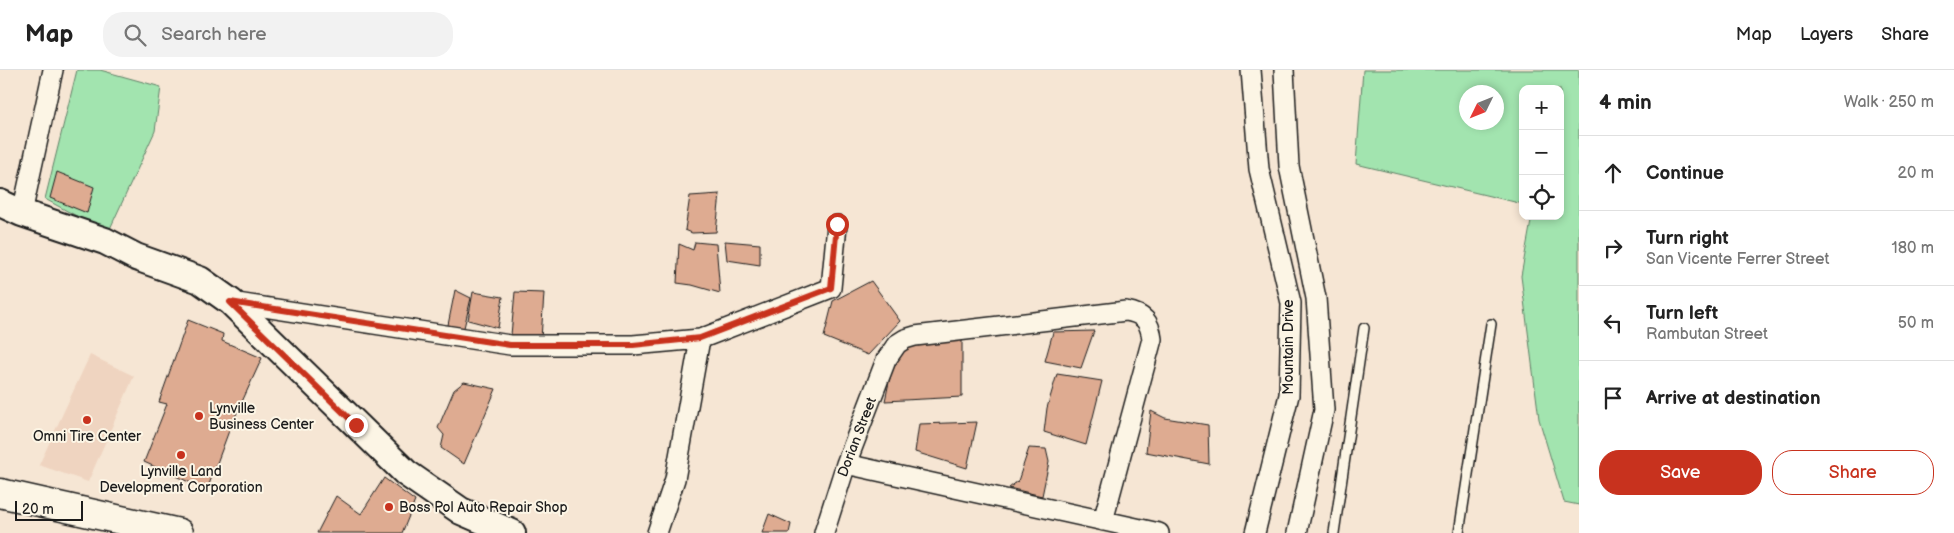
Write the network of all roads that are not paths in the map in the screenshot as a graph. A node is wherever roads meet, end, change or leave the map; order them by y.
1 (52, 70) edge
2 (1252, 70) edge
3 (1284, 70) edge
4 (11, 208) edge
5 (837, 224) dead end
6 (230, 302) junction
7 (1491, 324) dead end
8 (1364, 328) dead end
9 (700, 338) junction
10 (846, 464) junction
11 (0, 493) edge
12 (1102, 521) junction
13 (137, 528) edge
14 (179, 533) edge
15 (512, 533) edge
16 (657, 533) edge
17 (824, 533) edge
18 (1159, 533) edge
19 (1255, 533) edge
20 (1298, 533) edge
21 (1334, 533) edge
22 (1459, 533) edge

1 - 4 street
2 - 19 street, Mountain Drive
3 - 20 street, Mountain Drive
4 - 6 street
5 - 9 street
6 - 9 street
6 - 15 street
7 - 22 lane
8 - 21 lane
9 - 16 street
10 - 12 street
10 - 12 street, Dorian Street
10 - 17 street, Dorian Street
11 - 13 highway
12 - 18 street
13 - 14 highway

